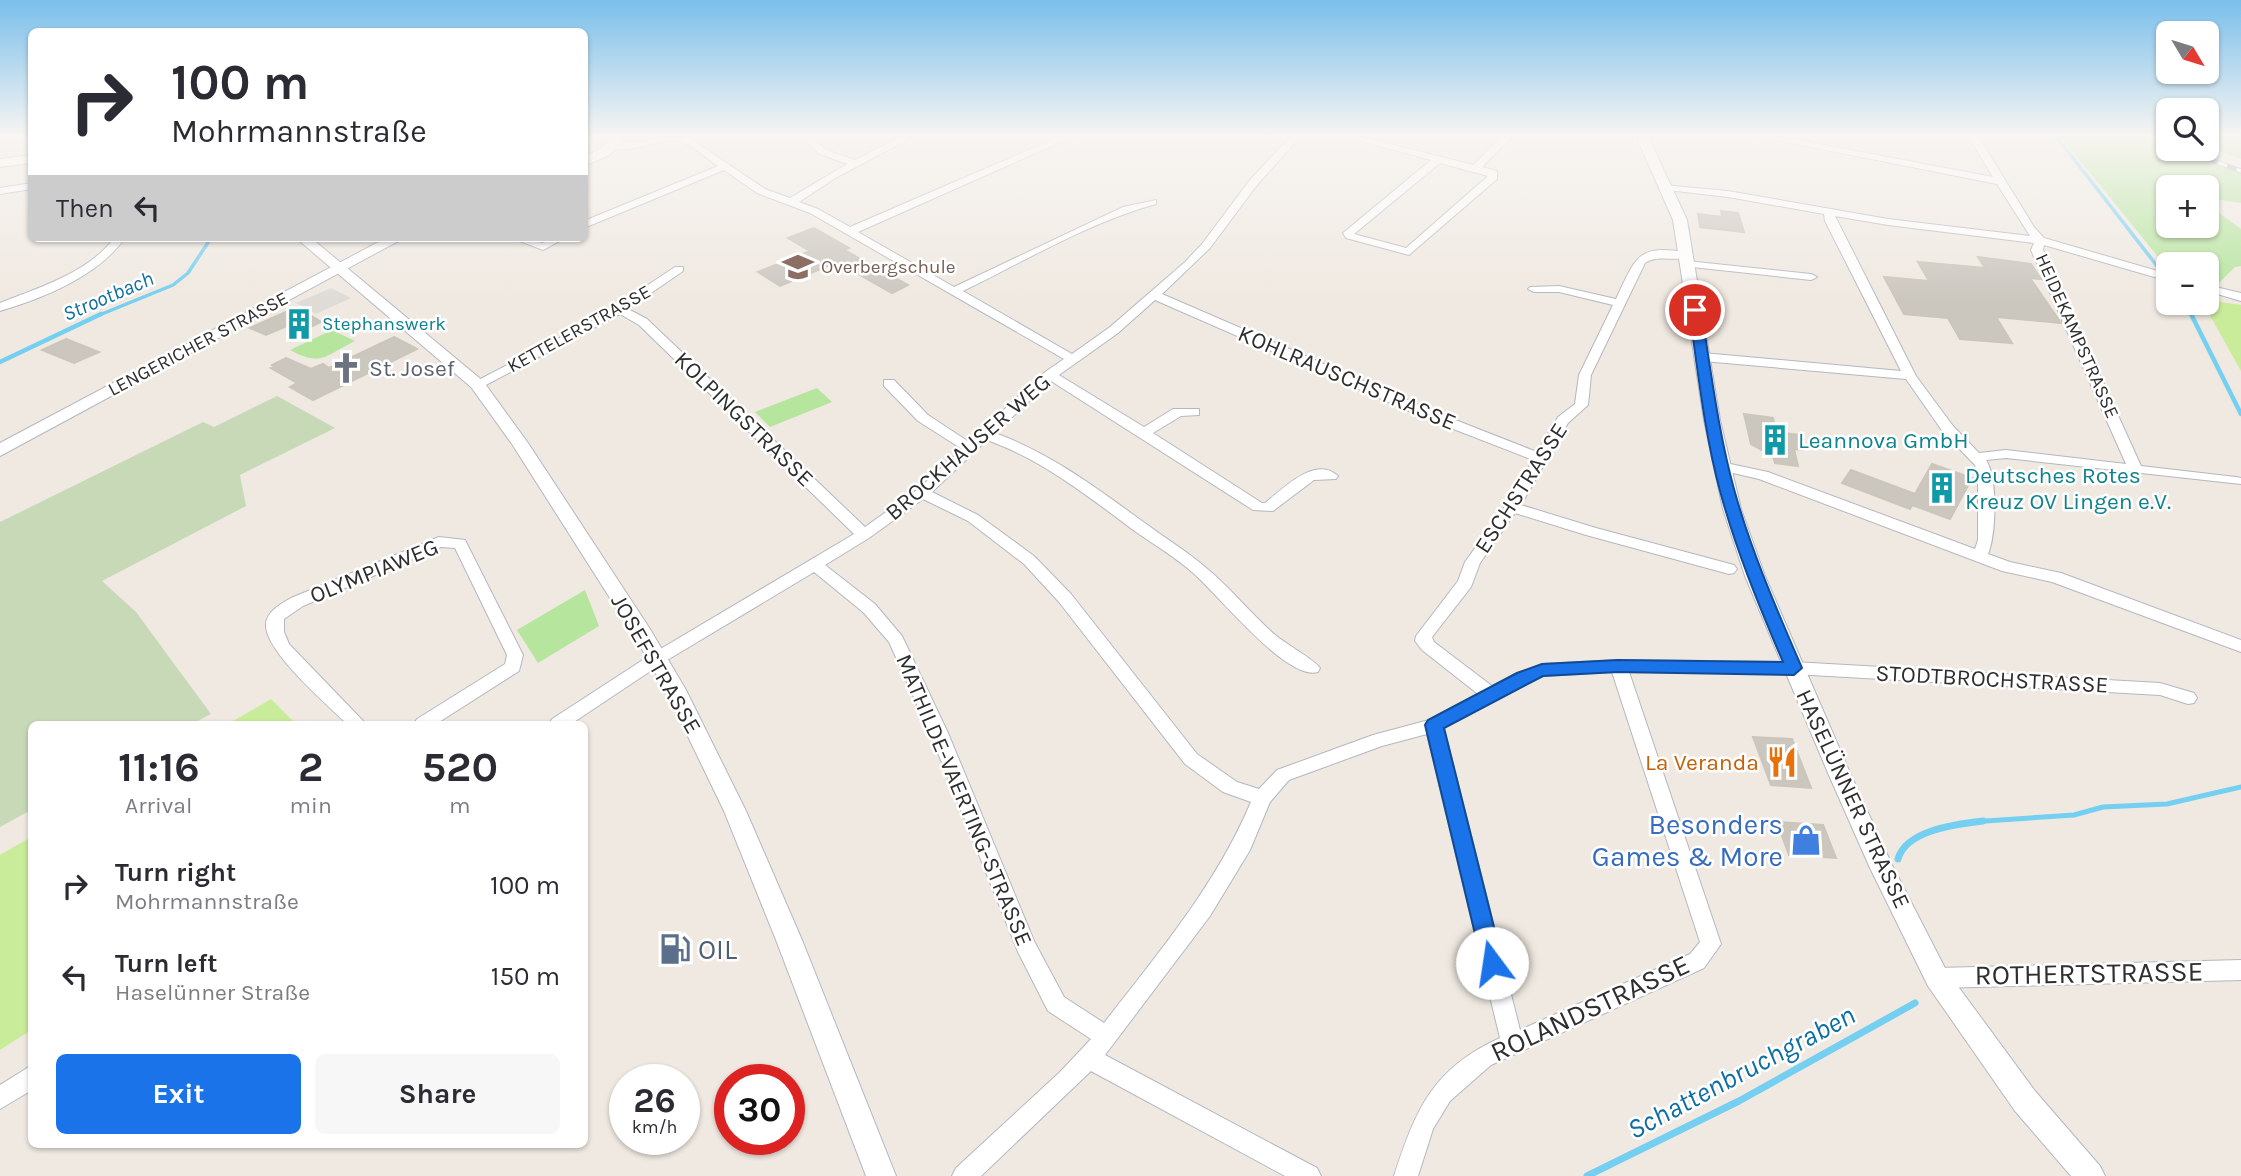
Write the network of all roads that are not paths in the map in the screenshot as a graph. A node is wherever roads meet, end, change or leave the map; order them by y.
1 (666, 191) edge
2 (761, 191) edge
3 (810, 191) edge
4 (944, 191) edge
5 (1247, 191) edge
6 (1399, 191) edge
7 (1477, 191) edge
8 (1668, 191) edge
9 (1692, 191) edge
10 (2005, 191) edge
11 (791, 202) junction
12 (1152, 202) dead end
13 (1829, 212) junction
14 (588, 223) edge
15 (849, 232) junction
16 (2040, 240) junction
17 (117, 242) edge
18 (308, 242) edge
19 (390, 242) edge
20 (529, 242) edge
21 (552, 242) edge
22 (1686, 260) junction
23 (340, 269) junction
24 (679, 269) dead end
25 (2156, 275) edge
26 (1811, 277) dead end
27 (1534, 289) dead end
28 (2219, 291) edge
29 (952, 292) junction
30 (1154, 295) junction
31 (2241, 297) edge
32 (1618, 303) junction
33 (0, 307) edge
34 (620, 309) junction
35 (1703, 357) junction
36 (1072, 359) junction
37 (1049, 376) junction
38 (1910, 376) junction
39 (889, 383) dead end
40 (477, 384) junction
41 (1194, 412) dead end
42 (1144, 433) junction
43 (986, 435) junction
44 (971, 449) junction
45 (0, 450) edge
46 (1977, 457) junction
47 (1541, 458) junction
48 (1721, 466) junction
49 (2135, 468) junction
50 (1331, 476) dead end
51 (2236, 481) dead end
52 (922, 493) junction
53 (1512, 507) junction
54 (864, 535) junction
55 (1980, 556) junction
56 (814, 565) junction
57 (1729, 569) dead end
58 (2241, 646) edge
59 (658, 659) junction
60 (1618, 666) junction
61 (1312, 668) dead end
62 (1794, 668) junction
63 (1490, 694) junction
64 (2188, 698) dead end
65 (354, 721) edge
66 (428, 721) edge
67 (563, 721) edge
68 (1434, 725) junction
69 (1262, 798) junction
70 (2241, 971) edge
71 (1937, 978) junction
72 (1107, 1037) junction
73 (1512, 1042) junction
74 (1088, 1058) junction
75 (28, 1079) edge
76 (0, 1098) edge
77 (881, 1176) edge
78 (964, 1176) edge
79 (1309, 1176) edge
80 (1406, 1176) edge
81 (2090, 1176) edge

1 - 14 street
2 - 11 street
3 - 11 street
4 - 15 street
5 - 30 street, BROCKHAUSER WEG
6 - 7 street
8 - 22 street, HASELÜNNER STRASSE
9 - 13 street
10 - 16 street, HEIDEKAMPSTRASSE
11 - 15 street
12 - 29 street
13 - 16 street
13 - 38 street
15 - 29 street
16 - 25 street
16 - 49 street, HEIDEKAMPSTRASSE
17 - 33 street
18 - 23 street, JOSEFSTRASSE
19 - 23 main road, LENGERICHER STRASSE
20 - 21 street
22 - 26 street
22 - 32 street, ESCHSTRASSE
22 - 35 street, HASELÜNNER STRASSE
23 - 40 street, JOSEFSTRASSE
23 - 45 main road, LENGERICHER STRASSE
24 - 34 street, KETTELERSTRASSE
27 - 32 street
28 - 31 street
29 - 36 street
30 - 36 street, BROCKHAUSER WEG
30 - 47 street, KOHLRAUSCHSTRASSE
32 - 47 street, ESCHSTRASSE
34 - 40 street, KETTELERSTRASSE
34 - 54 street, KOLPINGSTRASSE
35 - 38 street
35 - 48 street, HASELÜNNER STRASSE
36 - 37 street, BROCKHAUSER WEG
37 - 42 street
37 - 43 street, BROCKHAUSER WEG
38 - 46 street
39 - 44 street
40 - 59 street, JOSEFSTRASSE
41 - 42 street
42 - 50 street
43 - 44 street, BROCKHAUSER WEG
43 - 61 street
44 - 52 street, BROCKHAUSER WEG
46 - 49 street
46 - 55 street
47 - 53 street, ESCHSTRASSE
48 - 55 street
48 - 62 street, HASELÜNNER STRASSE
49 - 51 street
52 - 54 street, BROCKHAUSER WEG
52 - 69 street
53 - 57 street
53 - 63 street, ESCHSTRASSE
54 - 56 street, BROCKHAUSER WEG
55 - 58 street
56 - 59 street, BROCKHAUSER WEG
56 - 72 street, MATHILDE-VAERTING-STRASSE
59 - 67 street, BROCKHAUSER WEG
59 - 77 street, JOSEFSTRASSE
60 - 62 street, STODTBROCHSTRASSE
60 - 63 street, STODTBROCHSTRASSE
60 - 73 street, ROLANDSTRASSE
62 - 64 street, STODTBROCHSTRASSE
62 - 71 street, HASELÜNNER STRASSE
63 - 68 street, STODTBROCHSTRASSE
65 - 66 street, OLYMPIAWEG
68 - 69 street, STODTBROCHSTRASSE
68 - 73 street
69 - 72 street
70 - 71 street, ROTHERTSTRASSE
71 - 81 street, HASELÜNNER STRASSE
72 - 74 street
73 - 80 street, ROLANDSTRASSE
74 - 78 street
74 - 79 street
75 - 76 street

